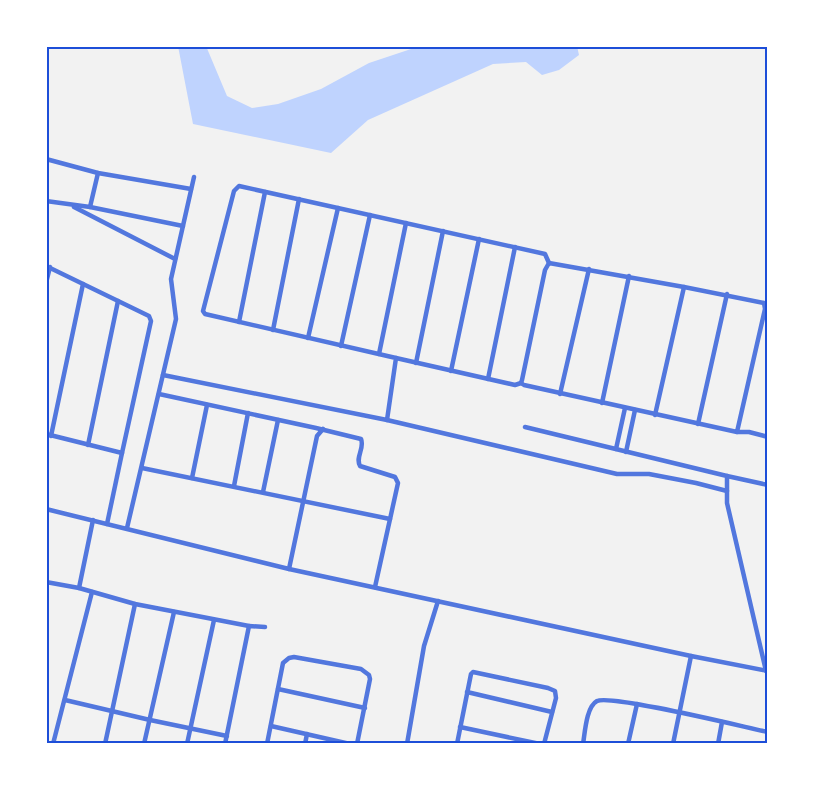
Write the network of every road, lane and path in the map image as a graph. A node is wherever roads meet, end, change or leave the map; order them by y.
1 (46, 159) edge
2 (98, 173) junction
3 (194, 177) dead end
4 (191, 189) junction
5 (265, 192) junction
6 (46, 200) edge
7 (299, 200) junction
8 (71, 205) junction
9 (90, 207) junction
10 (338, 208) junction
11 (370, 215) junction
12 (406, 223) junction
13 (183, 226) junction
14 (443, 231) junction
15 (479, 239) junction
16 (515, 247) junction
17 (175, 259) junction
18 (549, 263) junction
19 (48, 267) edge
20 (589, 269) junction
21 (629, 276) junction
22 (46, 283) edge
23 (83, 284) junction
24 (684, 286) junction
25 (727, 294) junction
26 (118, 301) junction
27 (766, 303) edge
28 (239, 322) junction
29 (273, 330) junction
30 (308, 338) junction
31 (341, 346) junction
32 (379, 354) junction
33 (396, 358) junction
34 (416, 363) junction
35 (451, 371) junction
36 (163, 375) junction
37 (488, 379) junction
38 (522, 383) junction
39 (159, 394) junction
40 (560, 394) junction
41 (602, 403) junction
42 (207, 404) junction
43 (625, 408) junction
44 (635, 410) junction
45 (248, 413) junction
46 (655, 415) junction
47 (278, 420) junction
48 (387, 420) junction
49 (698, 424) junction
50 (525, 427) dead end
51 (323, 429) junction
52 (737, 432) junction
53 (48, 435) edge
54 (768, 437) edge
55 (88, 445) junction
56 (616, 449) junction
57 (626, 452) junction
58 (122, 453) junction
59 (142, 468) junction
60 (727, 476) junction
61 (192, 478) junction
62 (768, 485) edge
63 (234, 486) junction
64 (728, 491) junction
65 (263, 492) junction
66 (304, 500) junction
67 (46, 509) edge
68 (390, 519) junction
69 (93, 520) junction
70 (107, 524) junction
71 (128, 528) junction
72 (289, 569) junction
73 (47, 584) edge
74 (375, 587) junction
75 (79, 588) junction
76 (92, 592) junction
77 (438, 601) junction
78 (135, 604) junction
79 (174, 612) junction
80 (214, 620) junction
81 (249, 626) junction
82 (265, 628) dead end
83 (691, 656) junction
84 (767, 671) edge
85 (278, 689) junction
86 (467, 692) junction
87 (65, 700) junction
88 (637, 704) junction
89 (364, 708) junction
90 (112, 711) junction
91 (552, 712) junction
92 (680, 713) junction
93 (150, 720) junction
94 (722, 722) junction
95 (271, 726) junction
96 (460, 727) junction
97 (190, 728) junction
98 (768, 732) edge
99 (307, 734) junction
100 (227, 736) junction
101 (343, 743) edge
102 (53, 744) edge
103 (106, 744) edge
104 (144, 744) edge
105 (187, 744) edge
106 (225, 744) edge
107 (267, 744) edge
108 (304, 744) edge
109 (350, 744) edge
110 (357, 744) edge
111 (407, 744) edge
112 (457, 744) edge
113 (540, 744) edge
114 (544, 744) edge
115 (583, 744) edge
116 (628, 744) edge
117 (673, 744) edge
118 (718, 744) edge

1 - 2 street
2 - 4 street
2 - 9 street
3 - 4 street
4 - 13 street
5 - 7 street
5 - 28 street
5 - 28 street
6 - 8 street
7 - 10 street
7 - 29 street
8 - 9 street
8 - 17 street
9 - 13 street
10 - 11 street
10 - 30 street
11 - 12 street
11 - 31 street
12 - 14 street
12 - 32 street
13 - 17 street
14 - 15 street
14 - 34 street
15 - 16 street
15 - 35 street
16 - 18 street
16 - 37 street
17 - 36 street
18 - 20 street
18 - 38 street
19 - 22 street
19 - 23 street
20 - 21 street
20 - 40 street
21 - 24 street
21 - 41 street
23 - 26 street
23 - 53 street
24 - 25 street
24 - 46 street
25 - 27 street
25 - 49 street
26 - 55 street
26 - 58 street
27 - 52 street
28 - 29 street
29 - 30 street
30 - 31 street
31 - 32 street
32 - 33 street
33 - 34 street
33 - 48 street
34 - 35 street
35 - 37 street
36 - 39 street
36 - 48 street
37 - 38 street
38 - 40 street
39 - 42 street
39 - 59 street
40 - 41 street
41 - 43 street
42 - 45 street
42 - 61 street
43 - 44 street
43 - 56 street
44 - 46 street
44 - 57 street
45 - 47 street
45 - 63 street
46 - 49 street
47 - 51 street
47 - 65 street
48 - 64 street
49 - 52 street
50 - 56 street
51 - 66 street
51 - 68 street
52 - 54 street
53 - 55 street
55 - 58 street
56 - 57 street
57 - 60 street
58 - 70 street
59 - 61 street
59 - 71 street
60 - 62 street
60 - 64 street
61 - 63 street
63 - 65 street
64 - 84 street
65 - 66 street
66 - 68 street
66 - 72 street
67 - 69 street
68 - 74 street
69 - 70 street
69 - 75 street
70 - 71 street
71 - 72 street
72 - 74 street
73 - 75 street
74 - 77 street
75 - 76 street
76 - 78 street
76 - 87 street
77 - 83 street
77 - 111 street
78 - 79 street
78 - 90 street
79 - 80 street
79 - 93 street
80 - 81 street
80 - 97 street
81 - 82 street
81 - 100 street
83 - 84 street
83 - 92 street
85 - 89 street
85 - 89 street
85 - 95 street
86 - 91 street
86 - 91 street
86 - 96 street
87 - 90 street
87 - 102 street
88 - 92 street
88 - 115 street
88 - 116 street
89 - 110 street
90 - 93 street
90 - 103 street
91 - 114 street
92 - 94 street
92 - 117 street
93 - 97 street
93 - 104 street
94 - 98 street
94 - 118 street
95 - 99 street
95 - 107 street
96 - 112 street
96 - 113 street
97 - 100 street
97 - 105 street
99 - 101 street
99 - 108 street
100 - 106 street
101 - 109 street

